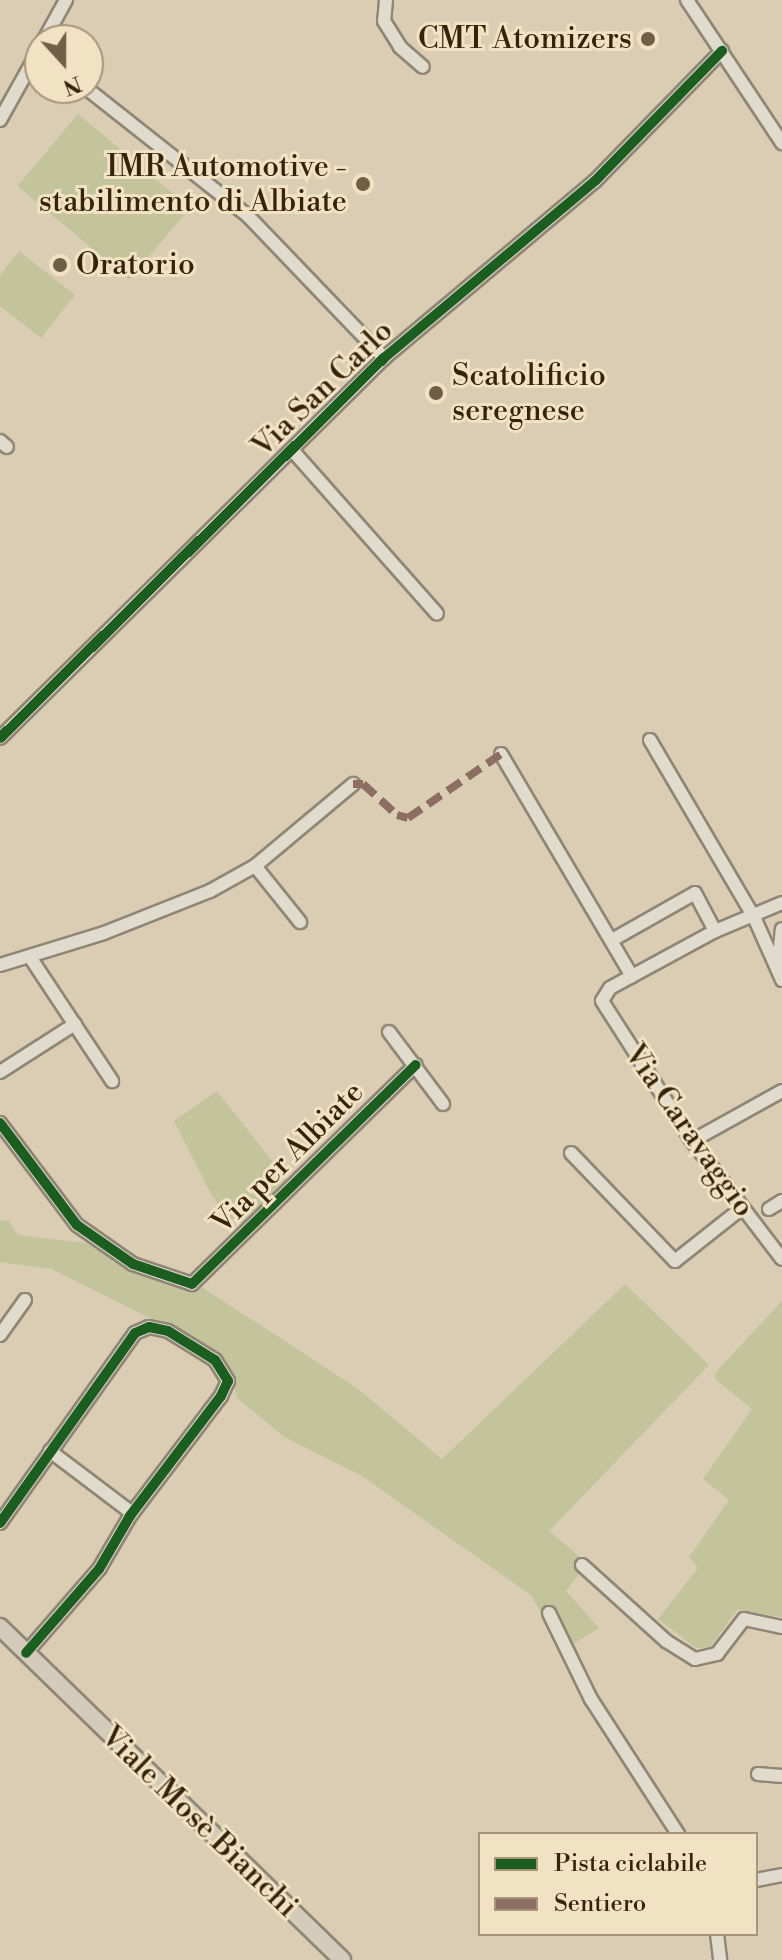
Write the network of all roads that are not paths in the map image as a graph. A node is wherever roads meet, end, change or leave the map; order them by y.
1 (66, 0) edge
2 (386, 0) edge
3 (687, 0) edge
4 (54, 24) edge
5 (722, 51) junction
6 (423, 67) dead end
7 (24, 78) edge
8 (104, 102) edge
9 (0, 120) edge
10 (782, 143) edge
11 (384, 358) junction
12 (293, 451) junction
13 (437, 614) dead end
14 (0, 738) edge
15 (650, 740) dead end
16 (501, 754) dead end
17 (353, 784) dead end
18 (255, 866) junction
19 (782, 903) edge
20 (754, 917) junction
21 (300, 922) dead end
22 (782, 929) edge
23 (715, 931) junction
24 (612, 940) junction
25 (30, 957) junction
26 (0, 965) edge
27 (780, 974) edge
28 (632, 976) junction
29 (75, 1024) junction
30 (389, 1032) dead end
31 (416, 1065) junction
32 (0, 1072) edge
33 (112, 1081) dead end
34 (782, 1091) edge
35 (443, 1104) dead end
36 (0, 1123) edge
37 (692, 1141) junction
38 (571, 1153) dead end
39 (782, 1201) edge
40 (742, 1208) junction
41 (769, 1209) dead end
42 (782, 1259) edge
43 (25, 1300) dead end
44 (0, 1335) edge
45 (50, 1451) junction
46 (132, 1513) junction
47 (0, 1523) edge
48 (582, 1565) dead end
49 (549, 1613) dead end
50 (0, 1627) edge
51 (782, 1627) edge
52 (26, 1653) junction
53 (758, 1774) dead end
54 (782, 1776) edge
55 (677, 1832) edge
56 (782, 1875) edge
57 (758, 1880) edge
58 (717, 1936) edge
59 (342, 1960) edge
60 (720, 1960) edge

1 - 4 street
2 - 6 street
3 - 5 street
5 - 10 street
5 - 11 street, Via San Carlo
7 - 9 street
8 - 11 street
11 - 12 street, Via San Carlo
12 - 13 street
12 - 14 street, Via San Carlo
15 - 20 street
16 - 24 street
17 - 18 street
18 - 21 street
18 - 25 street
19 - 20 street
20 - 23 street
20 - 27 street
22 - 27 street
23 - 24 street
23 - 28 street
24 - 28 street
25 - 26 street
25 - 29 street
28 - 37 street, Via Caravaggio
29 - 32 street
29 - 33 street
30 - 31 street
31 - 35 street
31 - 36 street, Via per Albiate
34 - 37 street
37 - 40 street, Via Caravaggio
38 - 40 street
39 - 41 street
40 - 42 street, Via Caravaggio
43 - 44 street
45 - 46 street
45 - 46 street
45 - 47 street
46 - 52 street
48 - 51 street
49 - 55 street
50 - 52 main road, Viale Mosè Bianchi
52 - 59 main road, Viale Mosè Bianchi
53 - 54 street
56 - 57 street
58 - 60 street

